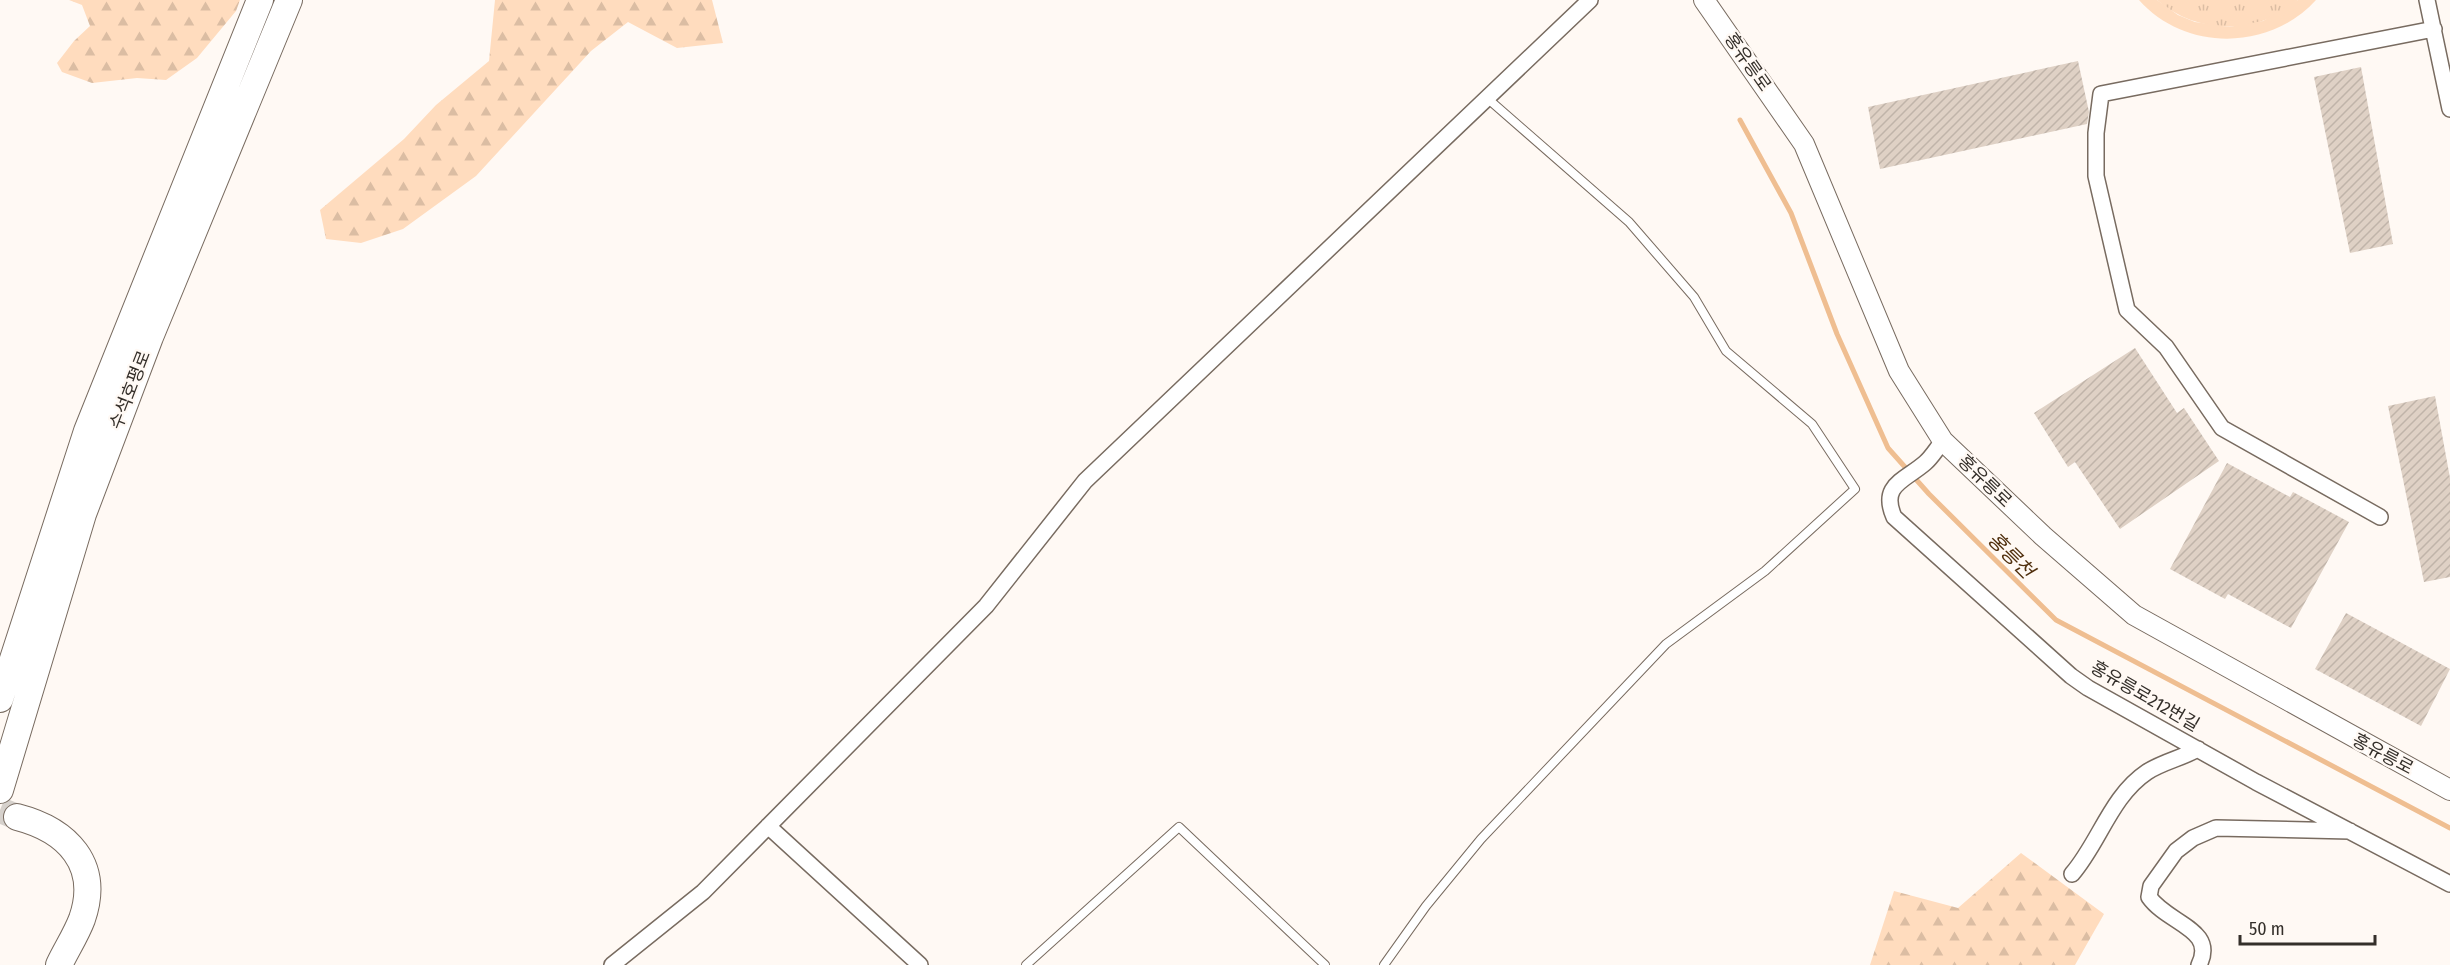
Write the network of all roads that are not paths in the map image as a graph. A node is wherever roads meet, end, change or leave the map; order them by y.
1 (260, 0) edge
2 (289, 0) edge
3 (1590, 0) edge
4 (1704, 0) edge
5 (2427, 0) edge
6 (2434, 29) junction
7 (1487, 98) junction
8 (2450, 109) edge
9 (1943, 441) junction
10 (2380, 517) dead end
11 (0, 699) edge
12 (2199, 749) junction
13 (0, 790) edge
14 (2450, 790) edge
15 (17, 817) tunnel mouth
16 (768, 826) junction
17 (2353, 831) junction
18 (2072, 874) dead end
19 (2450, 884) edge
20 (59, 965) edge
21 (612, 965) edge
22 (920, 965) edge
23 (1026, 965) edge
24 (1325, 965) edge
25 (1384, 965) edge
26 (2199, 965) edge

1 - 11 highway, 수석호평로
2 - 13 highway, 수석호평로
3 - 7 street
4 - 9 street, 홍유릉로
5 - 6 street
6 - 8 street
6 - 10 street
7 - 16 street
7 - 25 lane
9 - 12 street, 홍유릉로212번길
9 - 14 street, 홍유릉로
12 - 17 street, 홍유릉로212번길
12 - 18 street
15 - 20 highway
16 - 21 street
16 - 22 street
17 - 19 street, 홍유릉로212번길
17 - 26 street
23 - 24 lane

